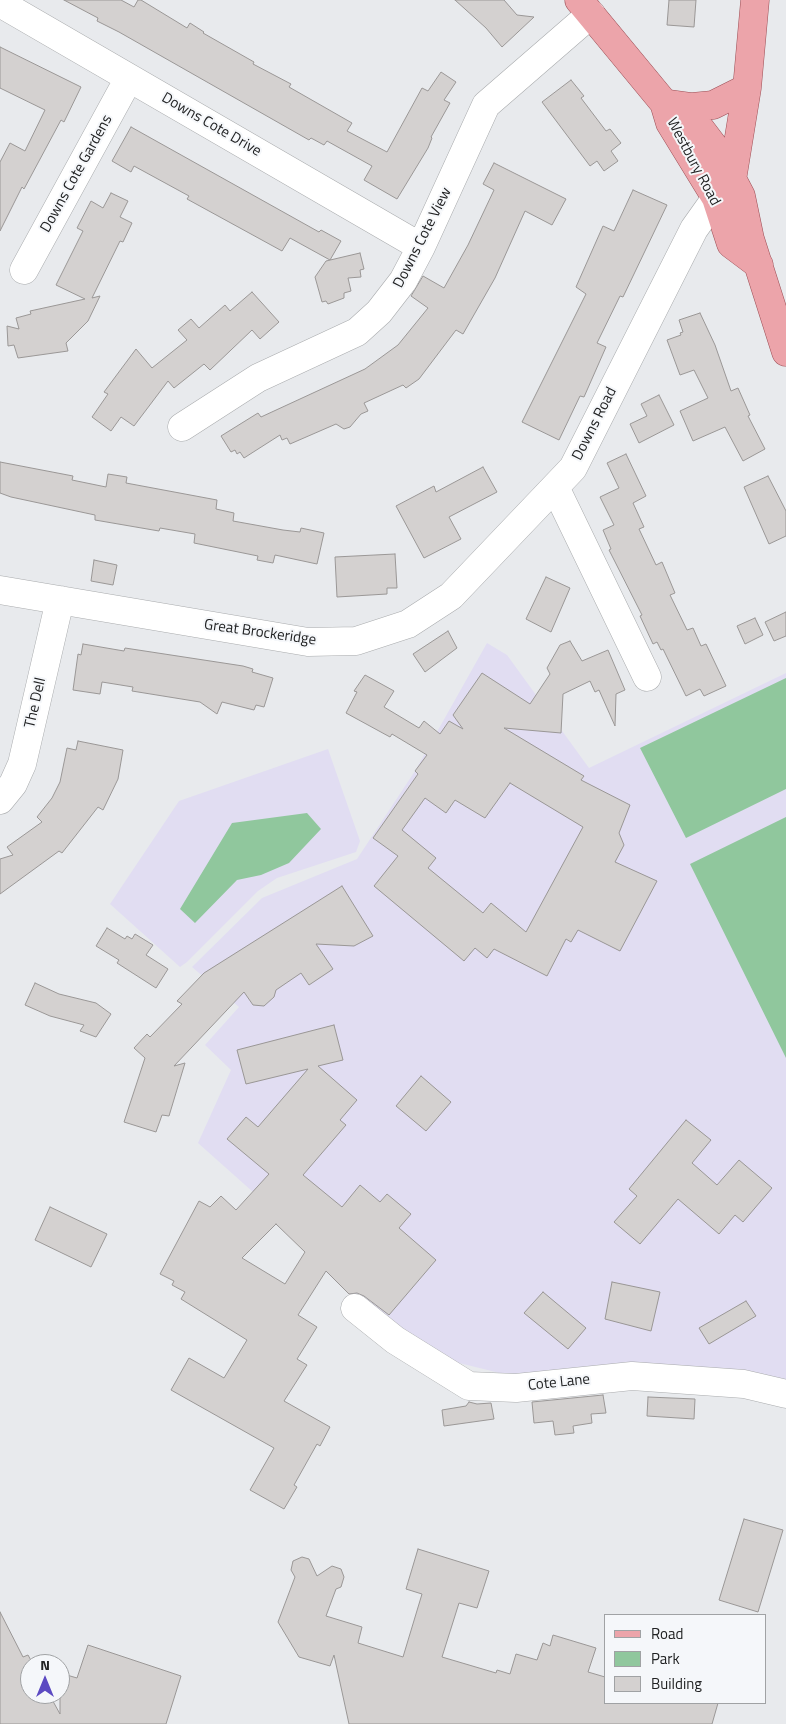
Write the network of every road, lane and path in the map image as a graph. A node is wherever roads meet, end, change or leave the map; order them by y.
1 (755, 0) edge
2 (0, 3) edge
3 (585, 7) edge
4 (129, 78) junction
5 (748, 88) junction
6 (664, 103) junction
7 (724, 189) junction
8 (421, 248) junction
9 (24, 270) dead end
10 (786, 352) edge
11 (182, 427) dead end
12 (554, 487) junction
13 (0, 590) edge
14 (60, 600) junction
15 (647, 677) dead end
16 (0, 800) edge
17 (355, 1308) dead end
18 (786, 1394) edge

1 - 5 main road, Westbury Road
2 - 4 street, Downs Cote Drive
3 - 6 main road
3 - 8 street, Downs Cote View
4 - 8 street, Downs Cote Drive
4 - 9 street, Downs Cote Gardens
5 - 6 main road, Westbury Road
5 - 7 main road, Westbury Road
6 - 7 main road, Westbury Road
7 - 10 main road, Westbury Road
7 - 12 street, Downs Road
8 - 11 street, Downs Cote View
12 - 14 street, Great Brockeridge
12 - 15 street
13 - 14 street, Great Brockeridge
14 - 16 street, The Dell
17 - 18 street, Cote Lane

